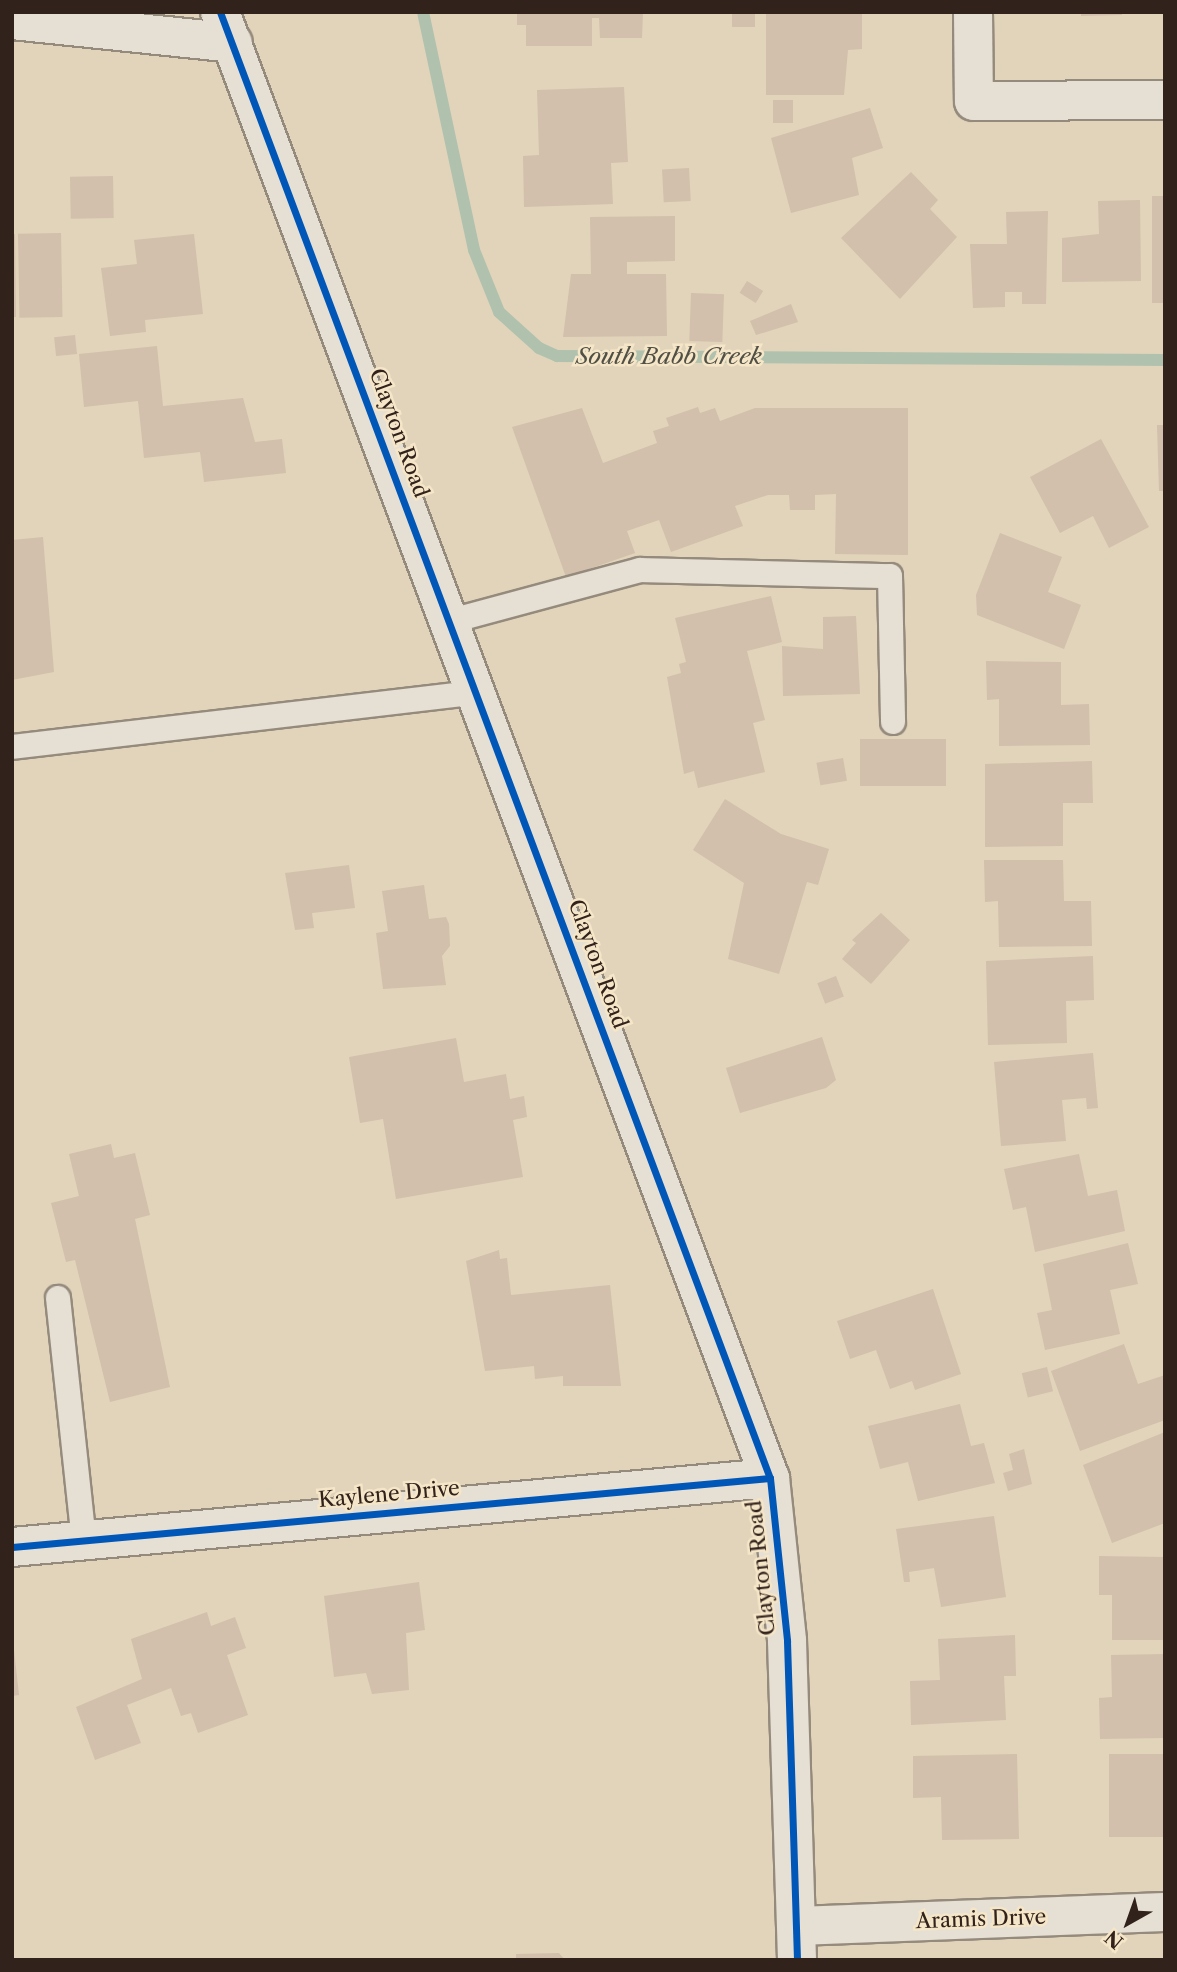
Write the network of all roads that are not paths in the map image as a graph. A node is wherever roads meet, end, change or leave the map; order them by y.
1 (973, 12) edge
2 (12, 20) edge
3 (226, 28) edge
4 (1165, 100) edge
5 (451, 621) junction
6 (478, 692) junction
7 (893, 722) dead end
8 (12, 747) edge
9 (58, 1298) dead end
10 (770, 1478) junction
11 (84, 1540) junction
12 (12, 1547) edge
13 (1165, 1912) edge
14 (797, 1943) edge

1 - 4 street
2 - 3 street
3 - 5 street, Clayton Road
5 - 6 street, Clayton Road
5 - 7 lane
6 - 8 lane
6 - 10 street, Clayton Road
9 - 11 lane
10 - 11 street, Kaylene Drive
10 - 14 street, Clayton Road
11 - 12 street, Kaylene Drive
13 - 14 street, Aramis Drive

